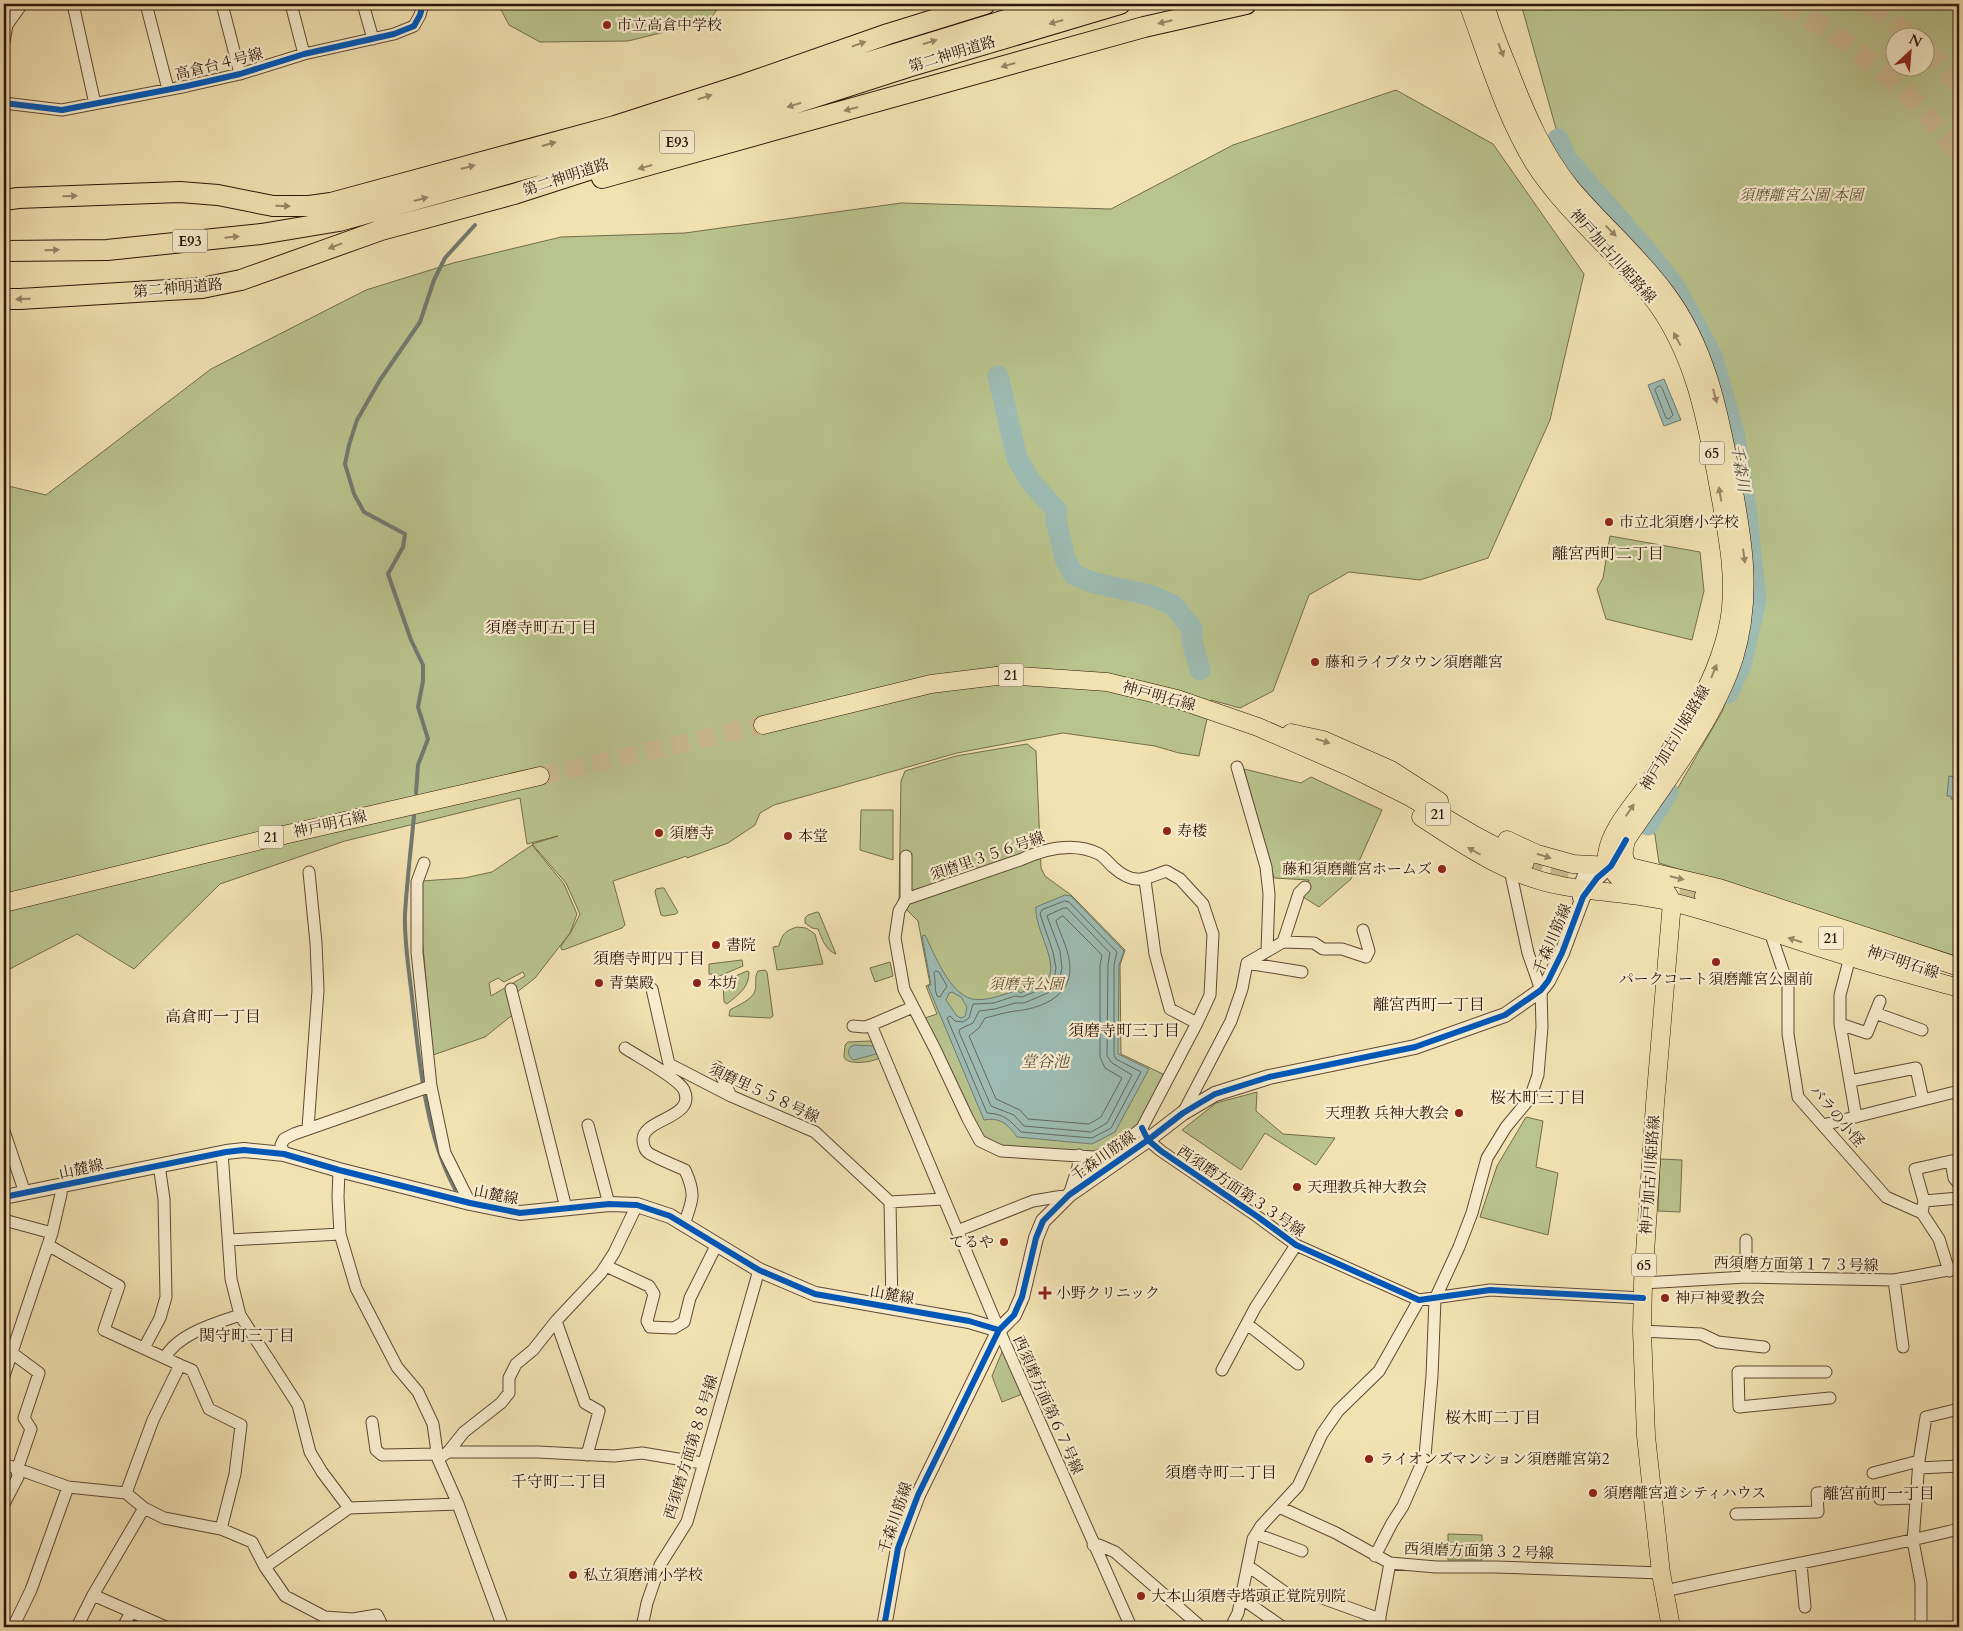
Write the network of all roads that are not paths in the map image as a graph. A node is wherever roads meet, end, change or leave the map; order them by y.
1 (22, 4) edge
2 (73, 4) edge
3 (146, 4) edge
4 (222, 4) edge
5 (291, 4) edge
6 (363, 4) edge
7 (423, 4) edge
8 (986, 4) edge
9 (1058, 4) edge
10 (1120, 4) edge
11 (1246, 4) edge
12 (1468, 4) edge
13 (1485, 4) edge
14 (373, 38) junction
15 (4, 42) edge
16 (304, 54) junction
17 (240, 74) junction
18 (837, 82) junction
19 (168, 89) junction
20 (4, 103) edge
21 (95, 104) junction
22 (508, 175) junction
23 (4, 200) edge
24 (375, 212) junction
25 (5, 251) edge
26 (4, 299) edge
27 (763, 725) tunnel mouth
28 (1258, 727) junction
29 (1237, 767) dead end
30 (540, 776) tunnel mouth
31 (1621, 836) junction
32 (906, 856) dead end
33 (424, 863) dead end
34 (1518, 866) junction
35 (1610, 866) junction
36 (1588, 867) junction
37 (1630, 867) junction
38 (309, 872) dead end
39 (1145, 880) junction
40 (1305, 887) dead end
41 (1584, 889) junction
42 (1704, 896) tunnel mouth
43 (906, 899) junction
44 (1672, 902) junction
45 (4, 903) edge
46 (1363, 930) dead end
47 (1770, 932) junction
48 (1283, 942) junction
49 (1267, 951) junction
50 (1850, 957) junction
51 (1247, 963) junction
52 (1959, 967) edge
53 (1302, 972) dead end
54 (1959, 980) edge
55 (1959, 988) edge
56 (511, 989) dead end
57 (652, 989) dead end
58 (1541, 990) junction
59 (1880, 1001) dead end
60 (913, 1007) junction
61 (1875, 1013) junction
62 (1197, 1023) junction
63 (1840, 1024) junction
64 (871, 1025) junction
65 (853, 1026) dead end
66 (1922, 1030) dead end
67 (625, 1048) dead end
68 (717, 1067) dead end
69 (1850, 1081) junction
70 (427, 1087) junction
71 (1959, 1091) edge
72 (731, 1096) junction
73 (1923, 1100) junction
74 (1183, 1114) junction
75 (1856, 1116) junction
76 (588, 1125) dead end
77 (1823, 1125) junction
78 (308, 1128) junction
79 (4, 1131) edge
80 (1145, 1134) junction
81 (222, 1152) junction
82 (284, 1154) junction
83 (1078, 1155) junction
84 (160, 1165) junction
85 (339, 1170) junction
86 (1959, 1184) edge
87 (61, 1186) junction
88 (25, 1193) junction
89 (1069, 1195) junction
90 (4, 1197) edge
91 (1959, 1198) edge
92 (943, 1199) junction
93 (890, 1202) junction
94 (470, 1203) junction
95 (610, 1204) junction
96 (637, 1205) junction
97 (1923, 1207) junction
98 (566, 1208) junction
99 (4, 1220) edge
100 (684, 1224) junction
101 (957, 1231) junction
102 (52, 1233) junction
103 (340, 1234) junction
104 (230, 1240) junction
105 (1746, 1240) dead end
106 (716, 1244) junction
107 (48, 1245) junction
108 (1296, 1245) junction
109 (606, 1266) junction
110 (1954, 1269) edge
111 (759, 1270) junction
112 (1746, 1277) junction
113 (1894, 1280) junction
114 (1643, 1290) junction
115 (1435, 1298) junction
116 (1418, 1300) junction
117 (892, 1308) junction
118 (240, 1315) junction
119 (556, 1321) junction
120 (1247, 1324) junction
121 (998, 1330) junction
122 (1642, 1330) junction
123 (1764, 1347) dead end
124 (1903, 1347) dead end
125 (144, 1348) junction
126 (12, 1353) junction
127 (165, 1358) junction
128 (1298, 1364) dead end
129 (180, 1365) junction
130 (1222, 1370) dead end
131 (1826, 1372) dead end
132 (4, 1376) edge
133 (1830, 1398) dead end
134 (1959, 1409) edge
135 (372, 1422) dead end
136 (441, 1455) junction
137 (587, 1455) junction
138 (702, 1463) junction
139 (4, 1464) edge
140 (1919, 1464) junction
141 (1959, 1466) edge
142 (18, 1470) junction
143 (1873, 1473) dead end
144 (68, 1488) junction
145 (1836, 1492) dead end
146 (126, 1493) junction
147 (1916, 1498) junction
148 (1880, 1499) dead end
149 (4, 1504) edge
150 (458, 1504) junction
151 (1279, 1507) junction
152 (144, 1508) junction
153 (349, 1508) junction
154 (1736, 1514) dead end
155 (221, 1528) junction
156 (1959, 1529) edge
157 (1256, 1534) junction
158 (1913, 1541) junction
159 (1094, 1545) junction
160 (1302, 1551) dead end
161 (1375, 1556) junction
162 (1390, 1563) junction
163 (1801, 1564) junction
164 (1248, 1566) junction
165 (265, 1567) junction
166 (1661, 1573) junction
167 (1665, 1591) junction
168 (1286, 1593) dead end
169 (93, 1595) junction
170 (1241, 1598) junction
171 (1322, 1598) dead end
172 (1805, 1607) dead end
173 (131, 1612) junction
174 (1379, 1623) edge
175 (1281, 1626) dead end
176 (13, 1627) edge
177 (77, 1627) edge
178 (123, 1627) edge
179 (166, 1627) edge
180 (383, 1627) edge
181 (503, 1627) edge
182 (642, 1627) edge
183 (884, 1627) edge
184 (1131, 1627) edge
185 (1200, 1627) edge
186 (1231, 1627) edge
187 (1671, 1627) edge
188 (1921, 1627) edge

1 - 15 street
2 - 21 street
3 - 19 street
4 - 17 street
5 - 16 street
6 - 14 street
7 - 14 street, 高倉台４号線
22 -> 8 highway
18 -> 9 highway, 第二神明道路 / E93
10 -> 18 highway, 第二神明道路 / E93
11 -> 22 highway
31 -> 12 main road, 神戸加古川姫路線 / 65
13 -> 31 main road, 神戸加古川姫路線 / 65
14 - 16 street, 高倉台４号線
16 - 17 street, 高倉台４号線
17 - 19 street, 高倉台４号線
18 - 22 highway, 第二神明道路 / E93
19 - 21 street, 高倉台４号線
20 - 21 street, 高倉台４号線
22 - 24 highway, 第二神明道路 / E93
23 -> 24 highway
25 -> 24 highway, 第二神明道路 / E93
24 -> 26 highway, 第二神明道路 / E93
27 - 28 main road, 神戸明石線 / 21
28 - 34 main road, 神戸明石線 / 21
28 -> 36 main road
29 - 49 street
30 - 45 main road, 神戸明石線 / 21
31 - 35 main road, 神戸加古川姫路線 / 65
31 - 36 main road
31 - 37 main road
32 - 43 street
33 - 70 street
34 - 41 main road, 神戸明石線
34 - 58 street
35 - 36 main road
35 - 37 main road
35 - 41 street, 千森川筋線
35 - 44 main road
36 - 41 street
37 - 44 main road
37 -> 52 main road
38 - 78 street
39 - 43 street, 須磨里３５６号線
39 - 62 street
39 - 62 street
40 - 48 street
41 - 44 main road, 神戸明石線
41 - 58 street, 千森川筋線
42 - 54 main road, 神戸明石線 / 21
43 - 60 street
44 - 47 main road
44 - 114 main road, 神戸加古川姫路線 / 65
46 - 48 street
50 -> 47 main road
47 - 77 street, バラの小怪
48 - 49 street
49 - 51 street
50 - 55 main road
50 - 63 street
51 - 53 street
51 - 74 street
56 - 98 street
57 - 72 street, 須磨里５５８号線
58 - 74 street, 千森川筋線
58 - 115 street
59 - 61 street
60 - 64 street
60 - 83 street
61 - 63 street
61 - 66 street
62 - 80 street
63 - 69 street
64 - 65 street
64 - 92 street, 西須磨方面第６７号線
67 - 100 street
68 - 72 street
69 - 73 street
69 - 75 street
70 - 78 street
70 - 94 street
71 - 73 street
72 - 93 street, 須磨里５５８号線
73 - 75 street
74 - 80 street, 千森川筋線
75 - 77 street
76 - 95 street
77 - 97 street, バラの小怪
78 - 82 street
79 - 88 street
80 - 83 street
80 - 89 street, 千森川筋線
80 - 108 street, 西須磨方面第３３号線
81 - 82 street, 山麓線
81 - 84 street, 山麓線
81 - 104 street
82 - 85 street, 山麓線
83 - 89 street
84 - 87 street, 山麓線
84 - 125 street
85 - 94 street, 山麓線
85 - 103 street
86 - 97 street
87 - 88 street, 山麓線
87 - 102 street
88 - 90 street, 山麓線
89 - 101 street
89 - 121 street, 千森川筋線
91 - 97 street
92 - 93 street
92 - 101 street, 西須磨方面第６７号線
93 - 117 street
94 - 98 street, 山麓線
95 - 96 street, 山麓線
95 - 98 street, 山麓線
96 - 100 street, 山麓線
96 - 109 street
97 - 110 street
99 - 102 street
100 - 106 street, 山麓線
101 - 121 street, 西須磨方面第６７号線
102 - 107 street
103 - 104 street
103 - 136 street
104 - 118 street
105 - 112 street
106 - 109 street
106 - 111 street, 山麓線
107 - 125 street
107 - 126 street
108 - 116 street, 西須磨方面第３３号線
108 - 120 street
109 - 119 street
110 - 113 street, 西須磨方面第１７３号線
111 - 117 street, 山麓線
111 - 138 street, 西須磨方面第８８号線
112 - 113 street, 西須磨方面第１７３号線
112 - 114 street, 西須磨方面第１７３号線
113 - 124 street
114 - 115 street
114 - 122 main road, 神戸加古川姫路線 / 65
115 - 116 street
115 - 161 street
116 - 151 street
117 - 121 street, 山麓線
118 - 127 street
118 - 153 street
119 - 136 street
119 - 137 street
120 - 128 street
120 - 130 street
121 - 159 street, 西須磨方面第６７号線
121 - 183 street, 千森川筋線
122 - 123 street
122 - 166 main road, 神戸加古川姫路線 / 65
125 - 127 street
126 - 132 street
126 - 142 street
127 - 129 street
129 - 146 street
129 - 155 street
131 - 133 street
134 - 140 street
135 - 136 street
136 - 137 street
136 - 150 street
137 - 138 street
138 - 182 street, 西須磨方面第８８号線
139 - 142 street
140 - 141 street
140 - 143 street
140 - 147 street
142 - 144 street
142 - 149 street
144 - 146 street
144 - 176 street
145 - 154 street
146 - 152 street
147 - 148 street
147 - 158 street
150 - 153 street
150 - 181 street
151 - 157 street
151 - 161 street, 西須磨方面第３２号線
152 - 155 street
152 - 169 street
153 - 165 street
155 - 165 street
156 - 158 street
157 - 160 street
157 - 164 street
158 - 163 street
158 - 188 street
159 - 184 street, 西須磨方面第６７号線
159 - 185 street
161 - 162 street, 西須磨方面第３２号線
162 - 166 street, 西須磨方面第３２号線
162 - 174 street
163 - 167 street
163 - 172 street
164 - 168 street
164 - 170 street
165 - 180 street
166 - 167 main road, 神戸加古川姫路線 / 65
167 - 187 main road, 神戸加古川姫路線 / 65
169 - 173 street
169 - 177 street
170 - 175 street
170 - 186 street
171 - 174 street
173 - 178 street
173 - 179 street

